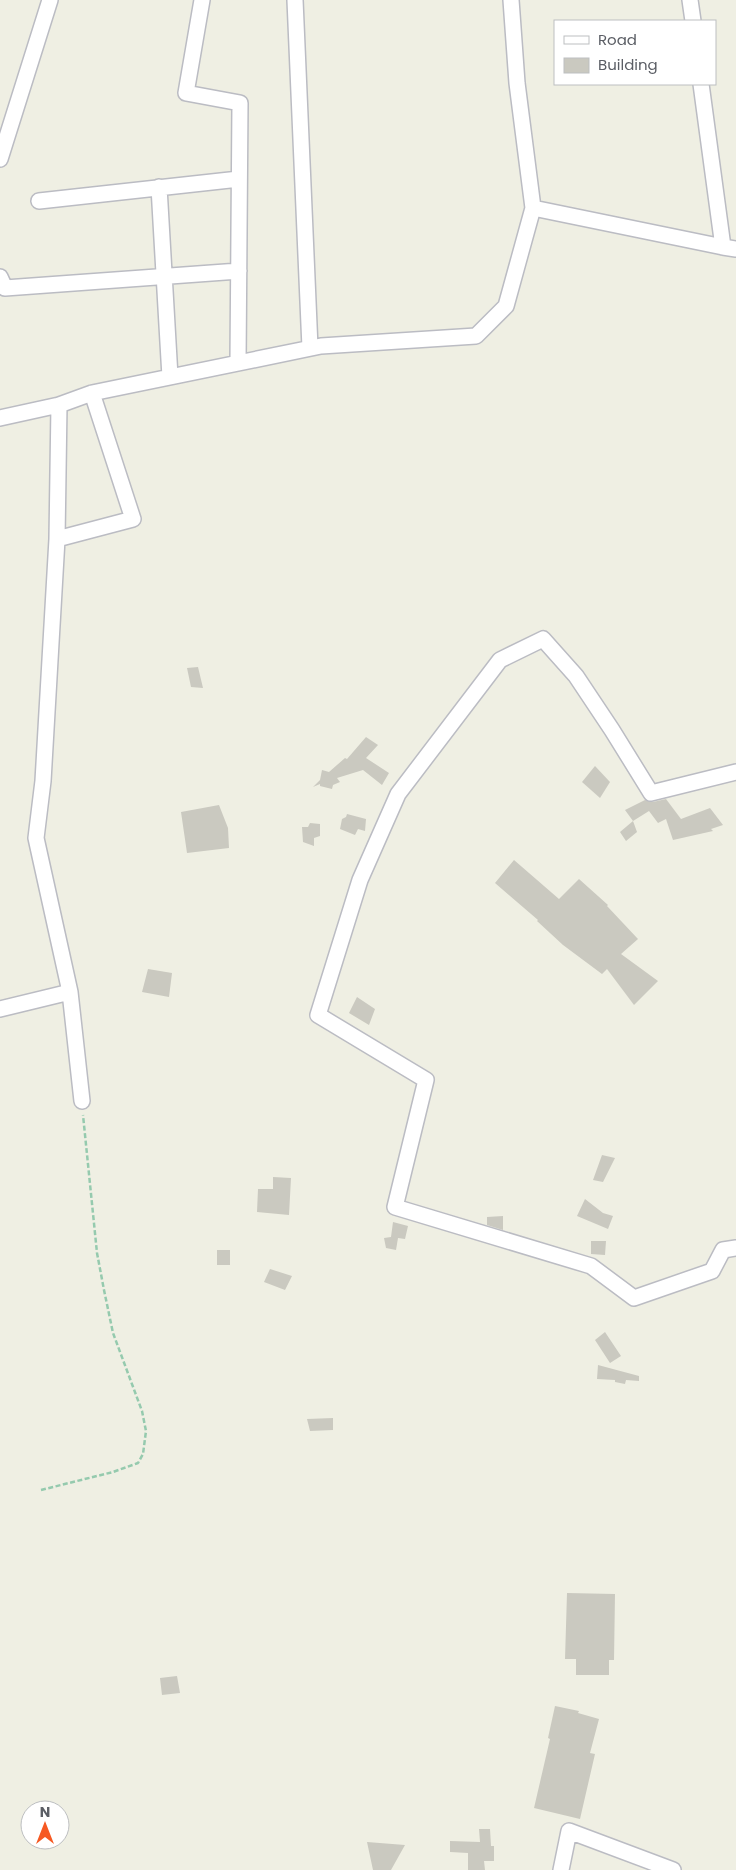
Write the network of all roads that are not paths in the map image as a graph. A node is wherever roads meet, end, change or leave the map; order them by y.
1 (50, 0) edge
2 (202, 0) edge
3 (295, 0) edge
4 (511, 0) edge
5 (690, 0) edge
6 (693, 20) edge
7 (701, 85) edge
8 (0, 159) edge
9 (239, 179) junction
10 (159, 187) junction
11 (40, 201) dead end
12 (533, 208) junction
13 (730, 248) edge
14 (239, 271) junction
15 (0, 277) edge
16 (163, 278) junction
17 (310, 348) junction
18 (238, 363) junction
19 (170, 377) junction
20 (92, 393) junction
21 (59, 405) junction
22 (0, 418) edge
23 (57, 538) junction
24 (736, 772) edge
25 (70, 992) junction
26 (0, 1009) edge
27 (82, 1101) road end
28 (736, 1248) edge
29 (561, 1870) edge
30 (673, 1870) edge

1 - 8 street
2 - 9 street
3 - 17 street
4 - 12 street
5 - 6 street
7 - 13 street
9 - 10 street
9 - 14 street
10 - 11 street
10 - 16 street
12 - 13 street
12 - 17 street
14 - 16 street
14 - 18 street
15 - 16 street
16 - 19 street
17 - 18 street
18 - 19 street
19 - 20 street
20 - 21 street
20 - 23 street
21 - 22 street
21 - 23 street
23 - 25 street
24 - 28 street
25 - 26 street
25 - 27 street
29 - 30 street

